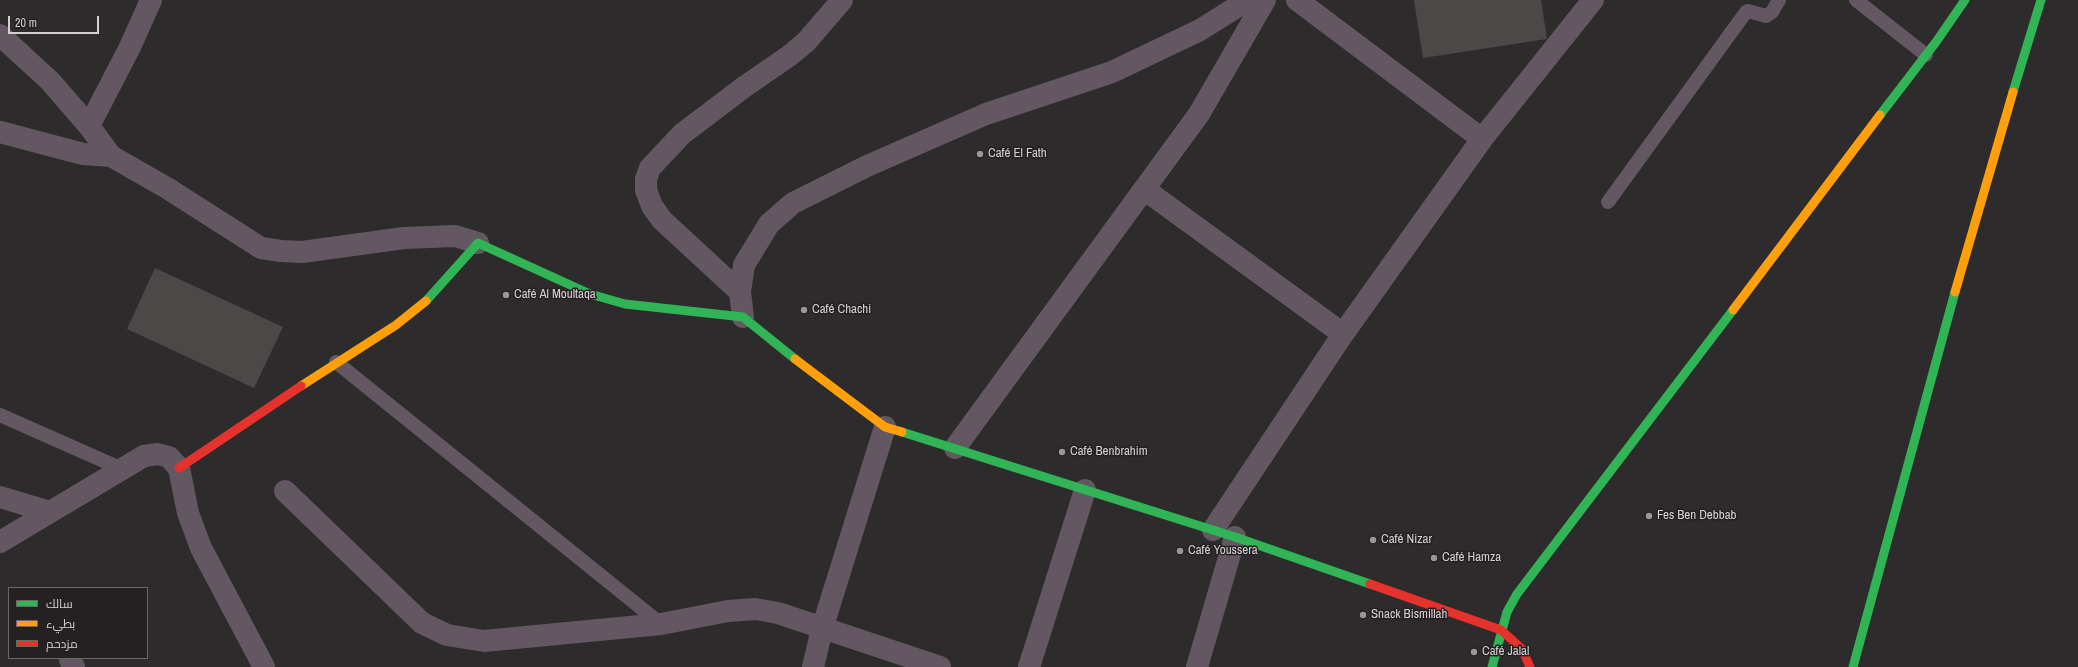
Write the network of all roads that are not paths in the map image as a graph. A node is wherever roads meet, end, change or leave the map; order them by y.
1 (151, 0) edge
2 (842, 0) edge
3 (1248, 0) edge
4 (1265, 0) edge
5 (1297, 0) edge
6 (1593, 0) edge
7 (1779, 0) edge
8 (1856, 0) edge
9 (1965, 0) edge
10 (2041, 0) edge
11 (0, 35) edge
12 (1926, 55) junction
13 (89, 126) junction
14 (0, 132) edge
15 (1482, 139) junction
16 (110, 156) junction
17 (1144, 189) junction
18 (1608, 202) dead end
19 (478, 243) junction
20 (740, 292) junction
21 (743, 317) junction
22 (1343, 334) junction
23 (336, 362) junction
24 (0, 415) edge
25 (885, 427) junction
26 (955, 448) junction
27 (179, 468) junction
28 (122, 469) junction
29 (1085, 490) junction
30 (285, 491) dead end
31 (0, 497) edge
32 (50, 512) junction
33 (1213, 530) junction
34 (1235, 537) junction
35 (0, 542) edge
36 (661, 624) junction
37 (822, 628) junction
38 (1501, 630) junction
39 (264, 667) edge
40 (813, 667) edge
41 (940, 667) edge
42 (1029, 667) edge
43 (1196, 667) edge
44 (1492, 667) edge
45 (1530, 667) edge
46 (1853, 667) edge

1 - 13 street
2 - 20 street
3 - 20 street
4 - 17 street
5 - 15 street
6 - 15 street
7 - 18 lane
8 - 12 lane
9 - 12 main road
10 - 46 main road
11 - 13 street
12 - 38 main road
13 - 16 street
14 - 16 street
15 - 22 street
16 - 19 street
17 - 22 street
17 - 26 street
19 - 21 main road
19 - 23 main road
20 - 21 street
21 - 25 main road
22 - 33 street
23 - 27 main road
23 - 36 lane
24 - 28 lane
25 - 26 main road
25 - 37 street
26 - 29 main road
27 - 28 street
27 - 39 street
28 - 32 street
29 - 33 main road
29 - 42 street
30 - 36 street
31 - 32 street
32 - 35 street
33 - 34 main road
34 - 38 main road
34 - 43 street
36 - 37 street
37 - 40 street
37 - 41 street
38 - 44 main road
38 - 45 main road

